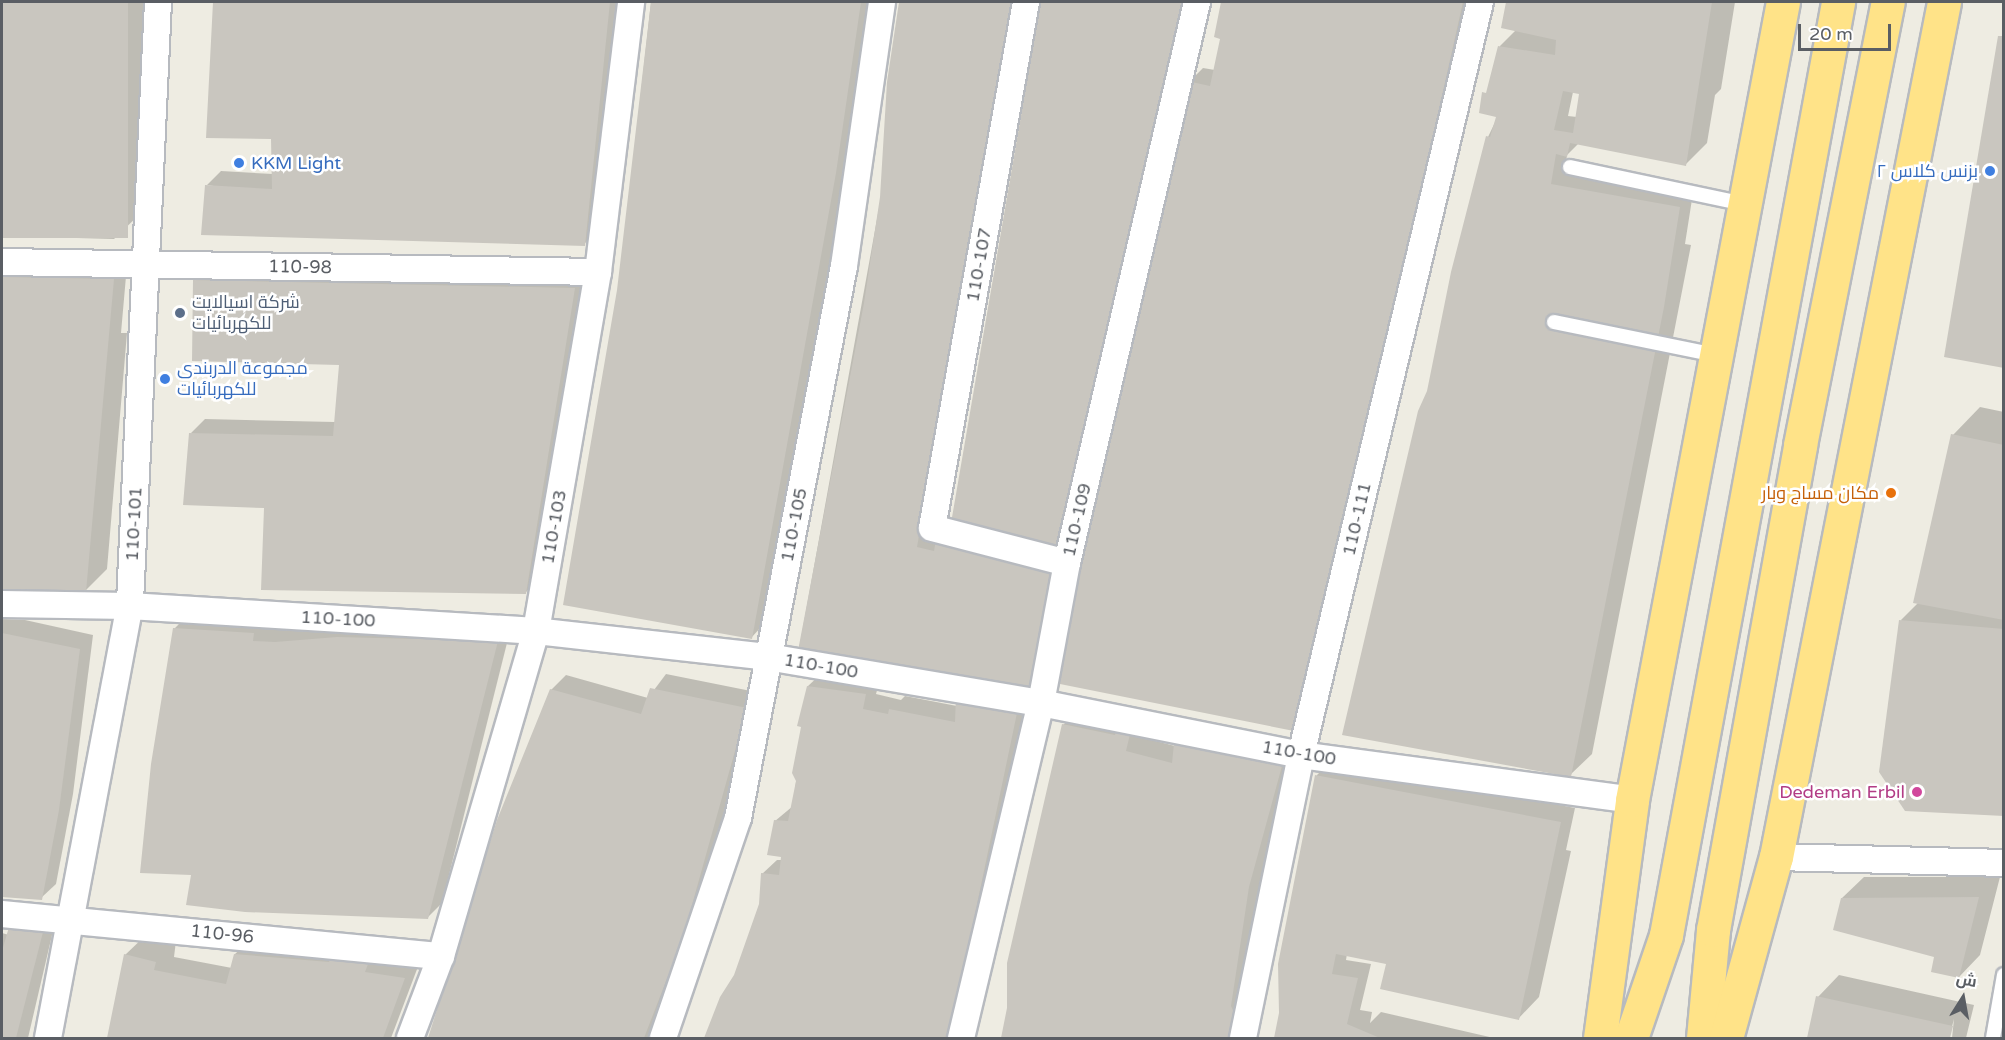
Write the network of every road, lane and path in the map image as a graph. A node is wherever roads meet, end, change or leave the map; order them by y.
1 (158, 2) edge
2 (631, 2) edge
3 (882, 2) edge
4 (1026, 2) edge
5 (1197, 2) edge
6 (1480, 2) edge
7 (1839, 2) edge
8 (1888, 2) edge
9 (1932, 2) edge
10 (1944, 2) edge
11 (1964, 2) edge
12 (1780, 8) edge
13 (1930, 70) junction
14 (1570, 167) dead end
15 (1744, 204) junction
16 (2, 262) edge
17 (146, 264) junction
18 (598, 272) junction
19 (1554, 322) dead end
20 (1716, 355) junction
21 (1067, 562) junction
22 (2, 604) edge
23 (129, 606) junction
24 (536, 631) junction
25 (768, 657) junction
26 (1041, 703) junction
27 (1301, 755) junction
28 (1632, 800) junction
29 (1776, 857) junction
30 (2004, 863) edge
31 (2, 914) edge
32 (73, 919) junction
33 (441, 956) junction
34 (2004, 975) edge
35 (48, 1038) edge
36 (410, 1038) edge
37 (663, 1038) edge
38 (961, 1038) edge
39 (1243, 1038) edge
40 (1600, 1038) edge
41 (1631, 1038) edge
42 (1703, 1038) edge
43 (1726, 1038) edge
44 (1993, 1038) edge

1 - 17 street, 110-101
2 - 18 street, 110-103
3 - 25 street, 110-105
4 - 21 street, 110-107
5 - 21 street, 110-109
6 - 27 street, 110-111
7 - 41 highway
8 - 42 highway
9 - 13 highway
10 - 13 highway
11 - 13 highway
12 - 15 highway
13 - 29 highway
14 - 15 lane
15 - 20 highway
16 - 17 street, 110-98
17 - 18 street, 110-98
17 - 23 street, 110-101
18 - 24 street, 110-103
19 - 20 lane
20 - 28 highway
21 - 26 street, 110-109
22 - 23 street, 110-100
23 - 24 street, 110-100
23 - 32 street, 110-101
24 - 25 street, 110-100
24 - 33 street, 110-103
25 - 26 street, 110-100
25 - 37 street, 110-105
26 - 27 street, 110-100
26 - 38 street, 110-109
27 - 28 street, 110-100
27 - 39 street, 110-111
28 - 40 highway
29 - 30 street
29 - 43 highway
31 - 32 street, 110-96
32 - 33 street, 110-96
32 - 35 street, 110-101
33 - 36 street, 110-103
34 - 44 lane

